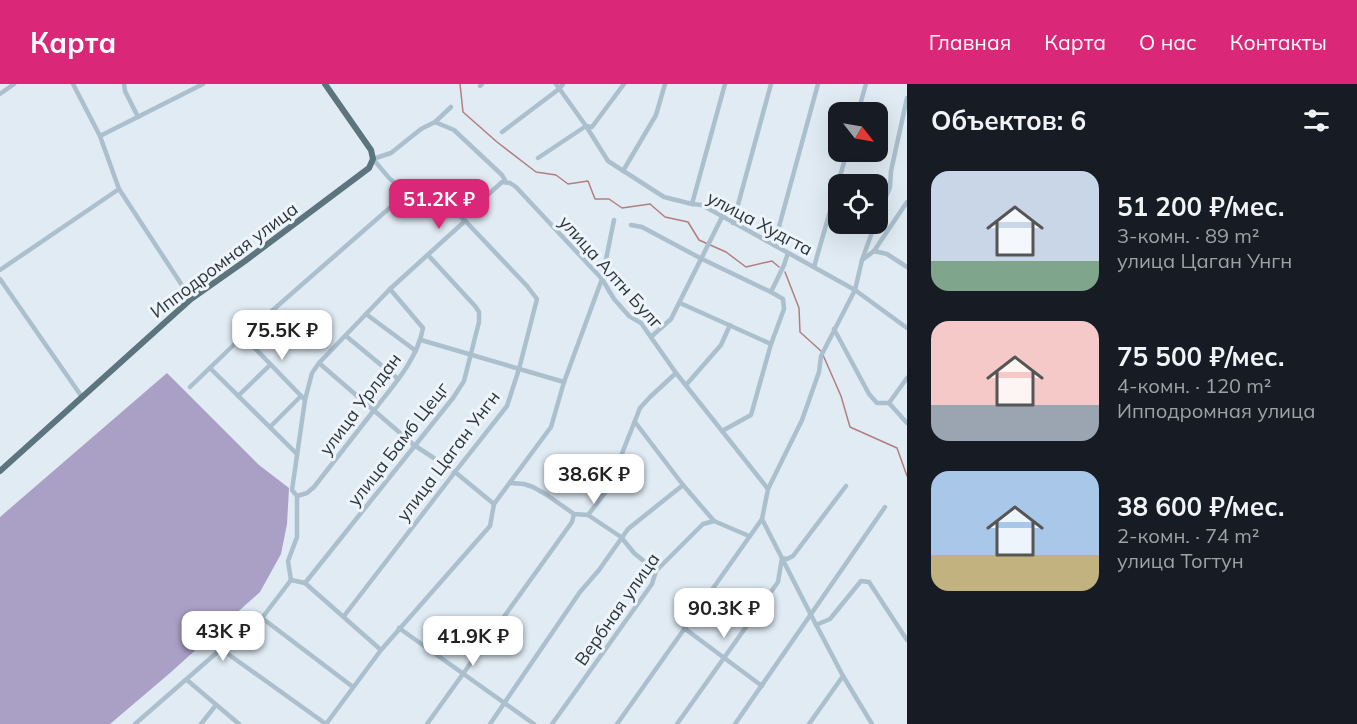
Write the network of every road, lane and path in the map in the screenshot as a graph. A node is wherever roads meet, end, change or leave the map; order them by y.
1 (14, 84) edge
2 (73, 84) edge
3 (124, 84) edge
4 (203, 84) edge
5 (325, 84) edge
6 (563, 84) edge
7 (624, 84) edge
8 (665, 84) edge
9 (725, 84) edge
10 (771, 84) edge
11 (818, 84) edge
12 (866, 84) edge
13 (557, 87) edge
14 (0, 94) edge
15 (907, 98) edge
16 (861, 102) edge
17 (451, 107) dead end
18 (138, 117) junction
19 (435, 122) junction
20 (586, 126) junction
21 (502, 132) dead end
22 (100, 136) junction
23 (538, 158) dead end
24 (373, 159) junction
25 (844, 162) edge
26 (623, 171) junction
27 (506, 182) junction
28 (118, 189) junction
29 (409, 191) junction
30 (888, 192) edge
31 (907, 202) edge
32 (692, 204) junction
33 (722, 216) junction
34 (464, 220) junction
35 (614, 220) dead end
36 (733, 223) junction
37 (631, 225) dead end
38 (871, 234) edge
39 (774, 246) junction
40 (874, 252) junction
41 (788, 253) junction
42 (428, 255) junction
43 (702, 259) junction
44 (862, 260) junction
45 (814, 267) junction
46 (907, 267) edge
47 (0, 270) edge
48 (0, 279) edge
49 (602, 279) junction
50 (390, 290) junction
51 (855, 290) junction
52 (771, 292) junction
53 (191, 299) junction
54 (680, 303) junction
55 (272, 311) junction
56 (366, 314) junction
57 (730, 325) junction
58 (907, 328) edge
59 (834, 329) junction
60 (243, 336) junction
61 (346, 336) junction
62 (652, 336) junction
63 (421, 340) junction
64 (771, 344) junction
65 (308, 347) dead end
66 (416, 351) junction
67 (470, 354) junction
68 (319, 363) junction
69 (270, 365) junction
70 (210, 368) junction
71 (519, 369) junction
72 (676, 373) junction
73 (907, 378) edge
74 (398, 379) junction
75 (564, 382) junction
76 (686, 385) junction
77 (190, 387) dead end
78 (238, 396) junction
79 (81, 397) junction
80 (303, 398) junction
81 (889, 404) junction
82 (374, 410) junction
83 (635, 422) junction
84 (907, 423) edge
85 (270, 427) junction
86 (722, 431) junction
87 (414, 445) junction
88 (297, 454) junction
89 (0, 471) edge
90 (455, 472) junction
91 (510, 483) junction
92 (683, 485) junction
93 (846, 486) dead end
94 (768, 489) junction
95 (297, 496) junction
96 (494, 504) junction
97 (885, 507) dead end
98 (573, 514) junction
99 (588, 515) junction
100 (762, 519) junction
101 (714, 521) junction
102 (749, 536) junction
103 (621, 537) junction
104 (782, 558) junction
105 (656, 571) junction
106 (291, 580) junction
107 (305, 583) junction
108 (810, 615) junction
109 (344, 616) junction
110 (262, 618) junction
111 (816, 625) junction
112 (399, 628) junction
113 (684, 628) junction
114 (907, 640) edge
115 (221, 649) junction
116 (381, 650) junction
117 (724, 658) junction
118 (463, 674) junction
119 (843, 676) junction
120 (187, 680) junction
121 (762, 686) junction
122 (353, 687) junction
123 (505, 703) junction
124 (216, 705) junction
125 (868, 718) junction
126 (135, 724) edge
127 (201, 724) edge
128 (239, 724) edge
129 (326, 724) edge
130 (427, 724) edge
131 (490, 724) edge
132 (534, 724) edge
133 (552, 724) edge
134 (617, 724) edge
135 (677, 724) edge
136 (735, 724) edge
137 (809, 724) edge
138 (864, 724) edge
139 (872, 724) edge

1 - 14 street
2 - 22 street
3 - 18 street
4 - 18 street
5 - 24 main road
6 - 13 street
7 - 20 street
8 - 26 street
9 - 32 street
10 - 36 street
11 - 39 street
12 - 16 street
13 - 20 street, улица Худгта
13 - 21 street
15 - 30 street
17 - 19 street
18 - 22 street
19 - 24 street
19 - 27 street, улица Алтн Булг
20 - 23 street
20 - 26 street, улица Худгта
22 - 28 street
24 - 29 street, улица Цаган Унгн
24 - 53 main road, Ипподромная улица
25 - 45 street
26 - 32 street, улица Худгта
27 - 34 street
27 - 49 street, улица Алтн Булг
28 - 47 street
28 - 53 street
29 - 34 street, улица Цаган Унгн
29 - 55 street
31 - 40 street
32 - 33 street, улица Худгта
33 - 36 street, улица Худгта
33 - 43 street
34 - 42 street
34 - 71 street, улица Цаган Унгн
35 - 49 street
36 - 39 street, улица Худгта
37 - 43 street
38 - 44 street
39 - 41 street, улица Худгта
40 - 44 street
40 - 46 street
41 - 45 street, улица Худгта
41 - 52 street
42 - 50 street
42 - 67 street, улица Бамб Цецг
43 - 52 street
43 - 54 street
44 - 51 street
45 - 51 street, улица Худгта
48 - 79 street
49 - 62 street, улица Алтн Булг
49 - 75 street
50 - 56 street
50 - 63 street, улица Урлдан
51 - 58 street, улица Худгта
51 - 59 street
52 - 64 street
53 - 79 main road, Ипподромная улица
54 - 57 street
54 - 62 street
55 - 60 street
55 - 65 street
56 - 61 street
56 - 66 street
57 - 64 street
57 - 76 street
59 - 81 street
59 - 94 street
60 - 69 street
60 - 70 street
61 - 68 street
61 - 74 street
62 - 72 street, улица Алтн Булг
63 - 66 street, улица Урлдан
63 - 67 street
64 - 86 street
66 - 74 street, улица Урлдан
67 - 71 street
67 - 87 street, улица Бамб Цецг
68 - 80 street
68 - 82 street
69 - 78 street
69 - 80 street
70 - 77 street
70 - 78 street
71 - 75 street
71 - 90 street, улица Цаган Унгн
72 - 76 street, улица Алтн Булг
72 - 83 street
73 - 81 street
74 - 82 street, улица Урлдан
75 - 91 street
76 - 86 street, улица Алтн Булг
78 - 85 street
79 - 89 main road, Ипподромная улица
80 - 85 street
80 - 88 street
81 - 84 street
82 - 87 street
82 - 95 street, улица Урлдан
83 - 92 street
83 - 99 street
85 - 88 street
86 - 94 street, улица Алтн Булг
87 - 90 street
87 - 107 street, улица Бамб Цецг
88 - 95 street
90 - 96 street
90 - 109 street, улица Цаган Унгн
91 - 96 street
91 - 98 street
92 - 101 street
92 - 103 street
93 - 104 street
94 - 100 street
95 - 106 street
96 - 112 street
97 - 108 street
98 - 99 street
98 - 118 street
99 - 103 street
100 - 102 street
100 - 104 street
101 - 102 street
101 - 105 street, Вербная улица
102 - 113 street
103 - 105 street
103 - 123 street
104 - 108 street
104 - 117 street
105 - 133 street, Вербная улица
106 - 107 street
106 - 110 street
107 - 109 street
108 - 111 street
108 - 121 street
109 - 116 street
110 - 115 street
110 - 122 street
111 - 114 street
111 - 119 street
112 - 116 street
112 - 118 street
113 - 117 street
113 - 134 street
115 - 120 street
115 - 129 street
116 - 122 street
117 - 121 street
117 - 135 street
118 - 123 street
118 - 130 street
119 - 125 street
119 - 137 street
120 - 124 street
120 - 126 street
121 - 136 street
122 - 129 street
123 - 131 street
123 - 132 street
124 - 127 street
124 - 128 street
125 - 138 street
125 - 139 street

